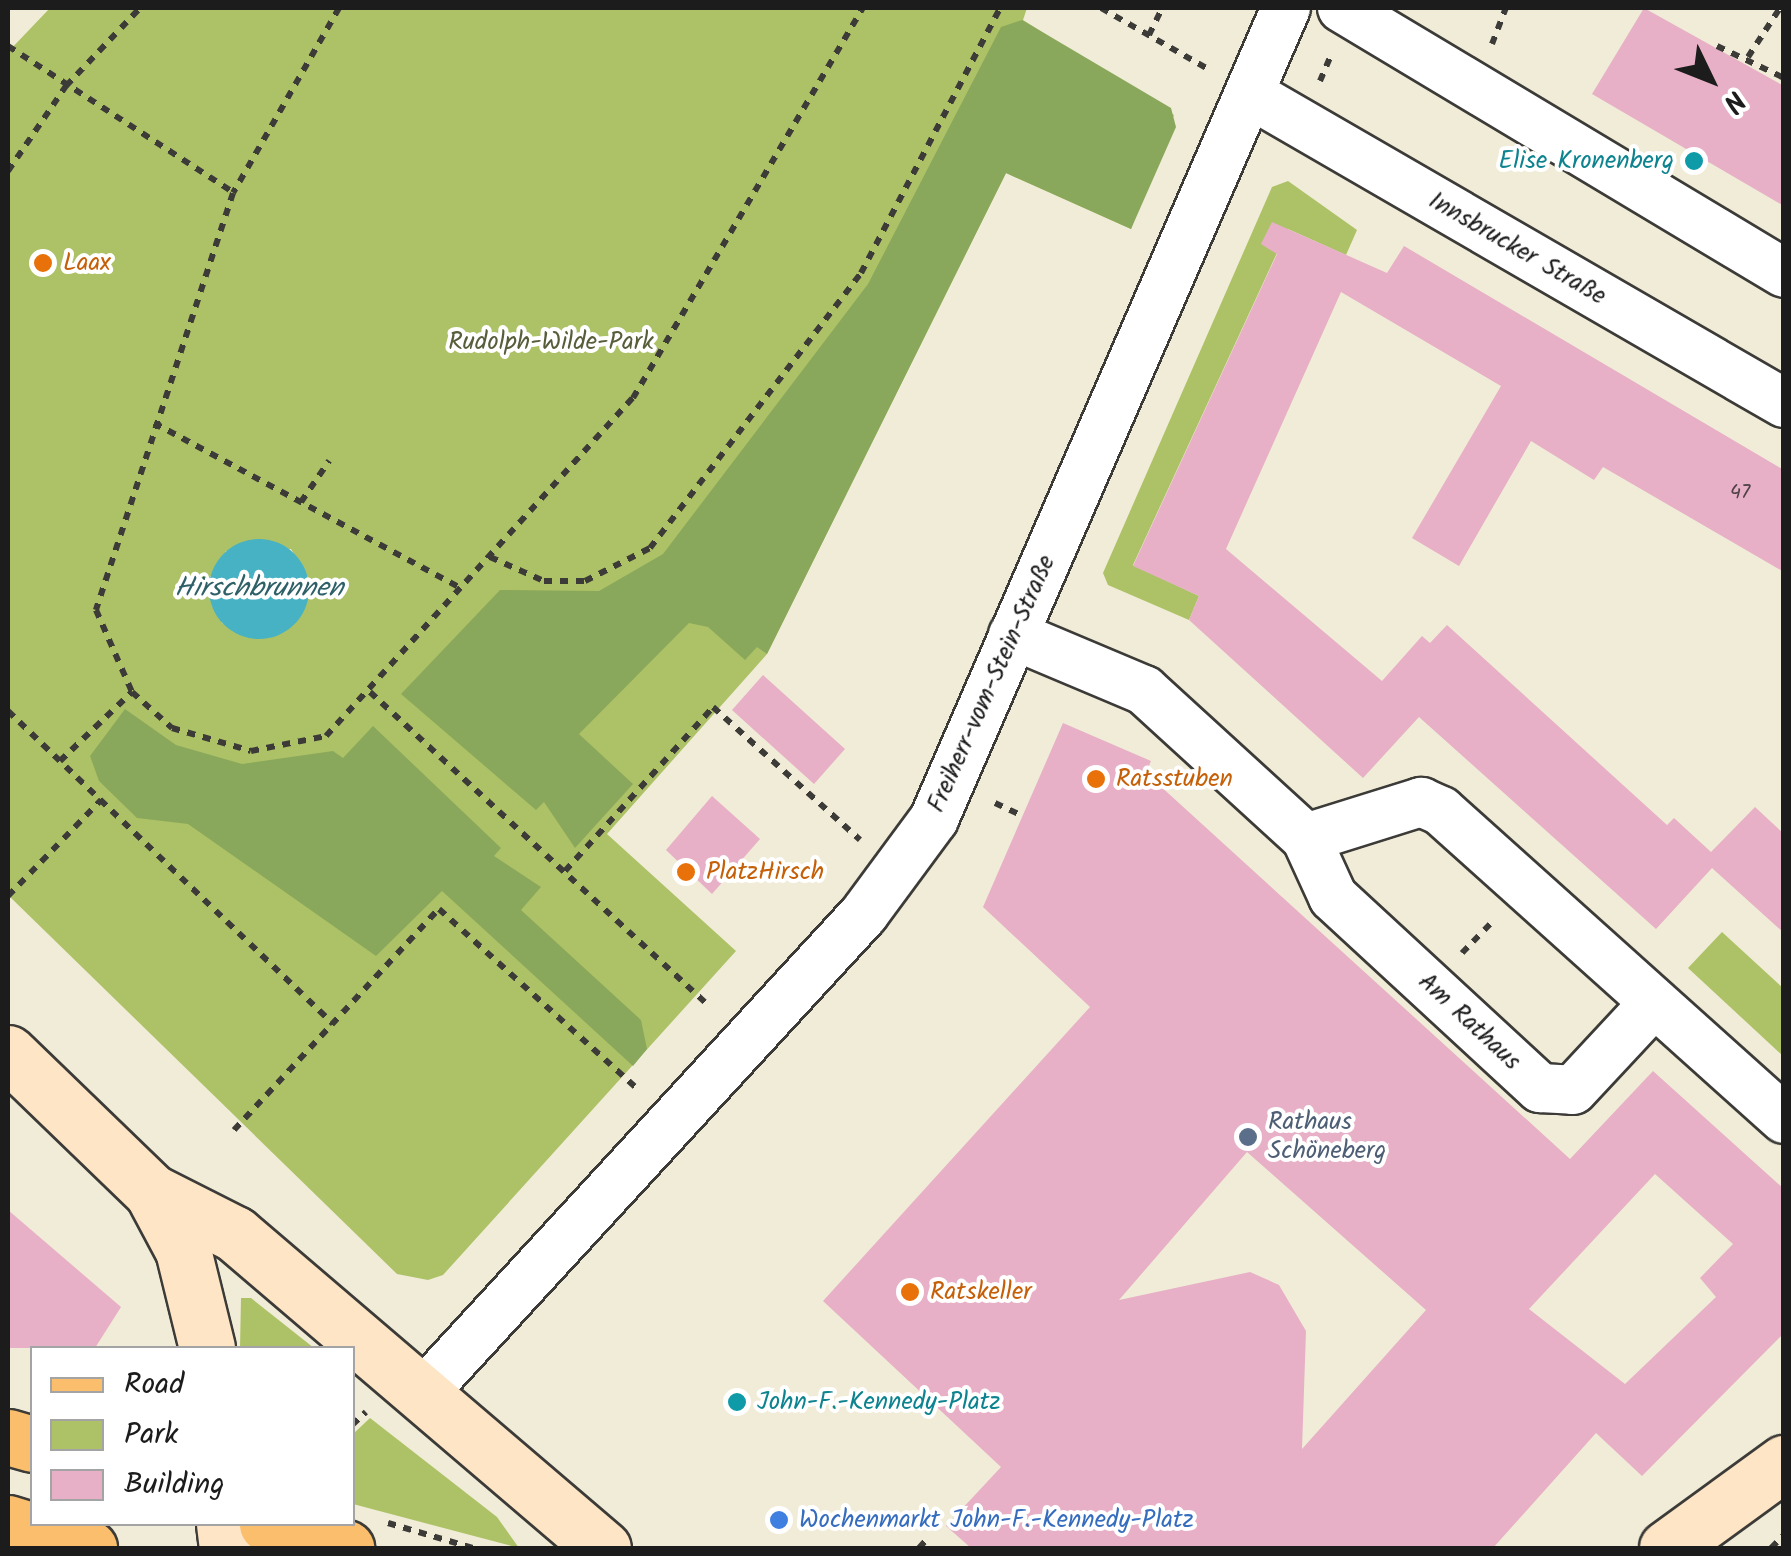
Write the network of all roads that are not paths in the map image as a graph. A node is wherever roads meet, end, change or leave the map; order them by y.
1 (1286, 8) edge
2 (1339, 25) edge
3 (1232, 83) junction
4 (1784, 273) edge
5 (1784, 403) edge
6 (1013, 635) junction
7 (1306, 838) junction
8 (1654, 1003) junction
9 (8, 1053) edge
10 (1784, 1119) edge
11 (152, 1192) junction
12 (207, 1346) edge
13 (422, 1394) junction
14 (1781, 1465) edge
15 (8, 1523) edge
16 (287, 1526) edge
17 (358, 1533) edge
18 (90, 1548) edge
19 (603, 1548) edge
20 (1667, 1548) edge
21 (1723, 1548) edge

1 - 3 street, Freiherr-vom-Stein-Straße
2 - 4 street
3 - 5 street, Innsbrucker Straße
3 - 6 street, Freiherr-vom-Stein-Straße
6 - 7 street, Am Rathaus
6 - 13 street, Freiherr-vom-Stein-Straße
7 - 8 street
7 - 8 street, Am Rathaus
8 - 10 street
9 - 11 street
11 - 12 street
11 - 13 street
13 - 19 street
14 - 20 street
14 - 21 street
15 - 18 main road
16 - 17 main road

